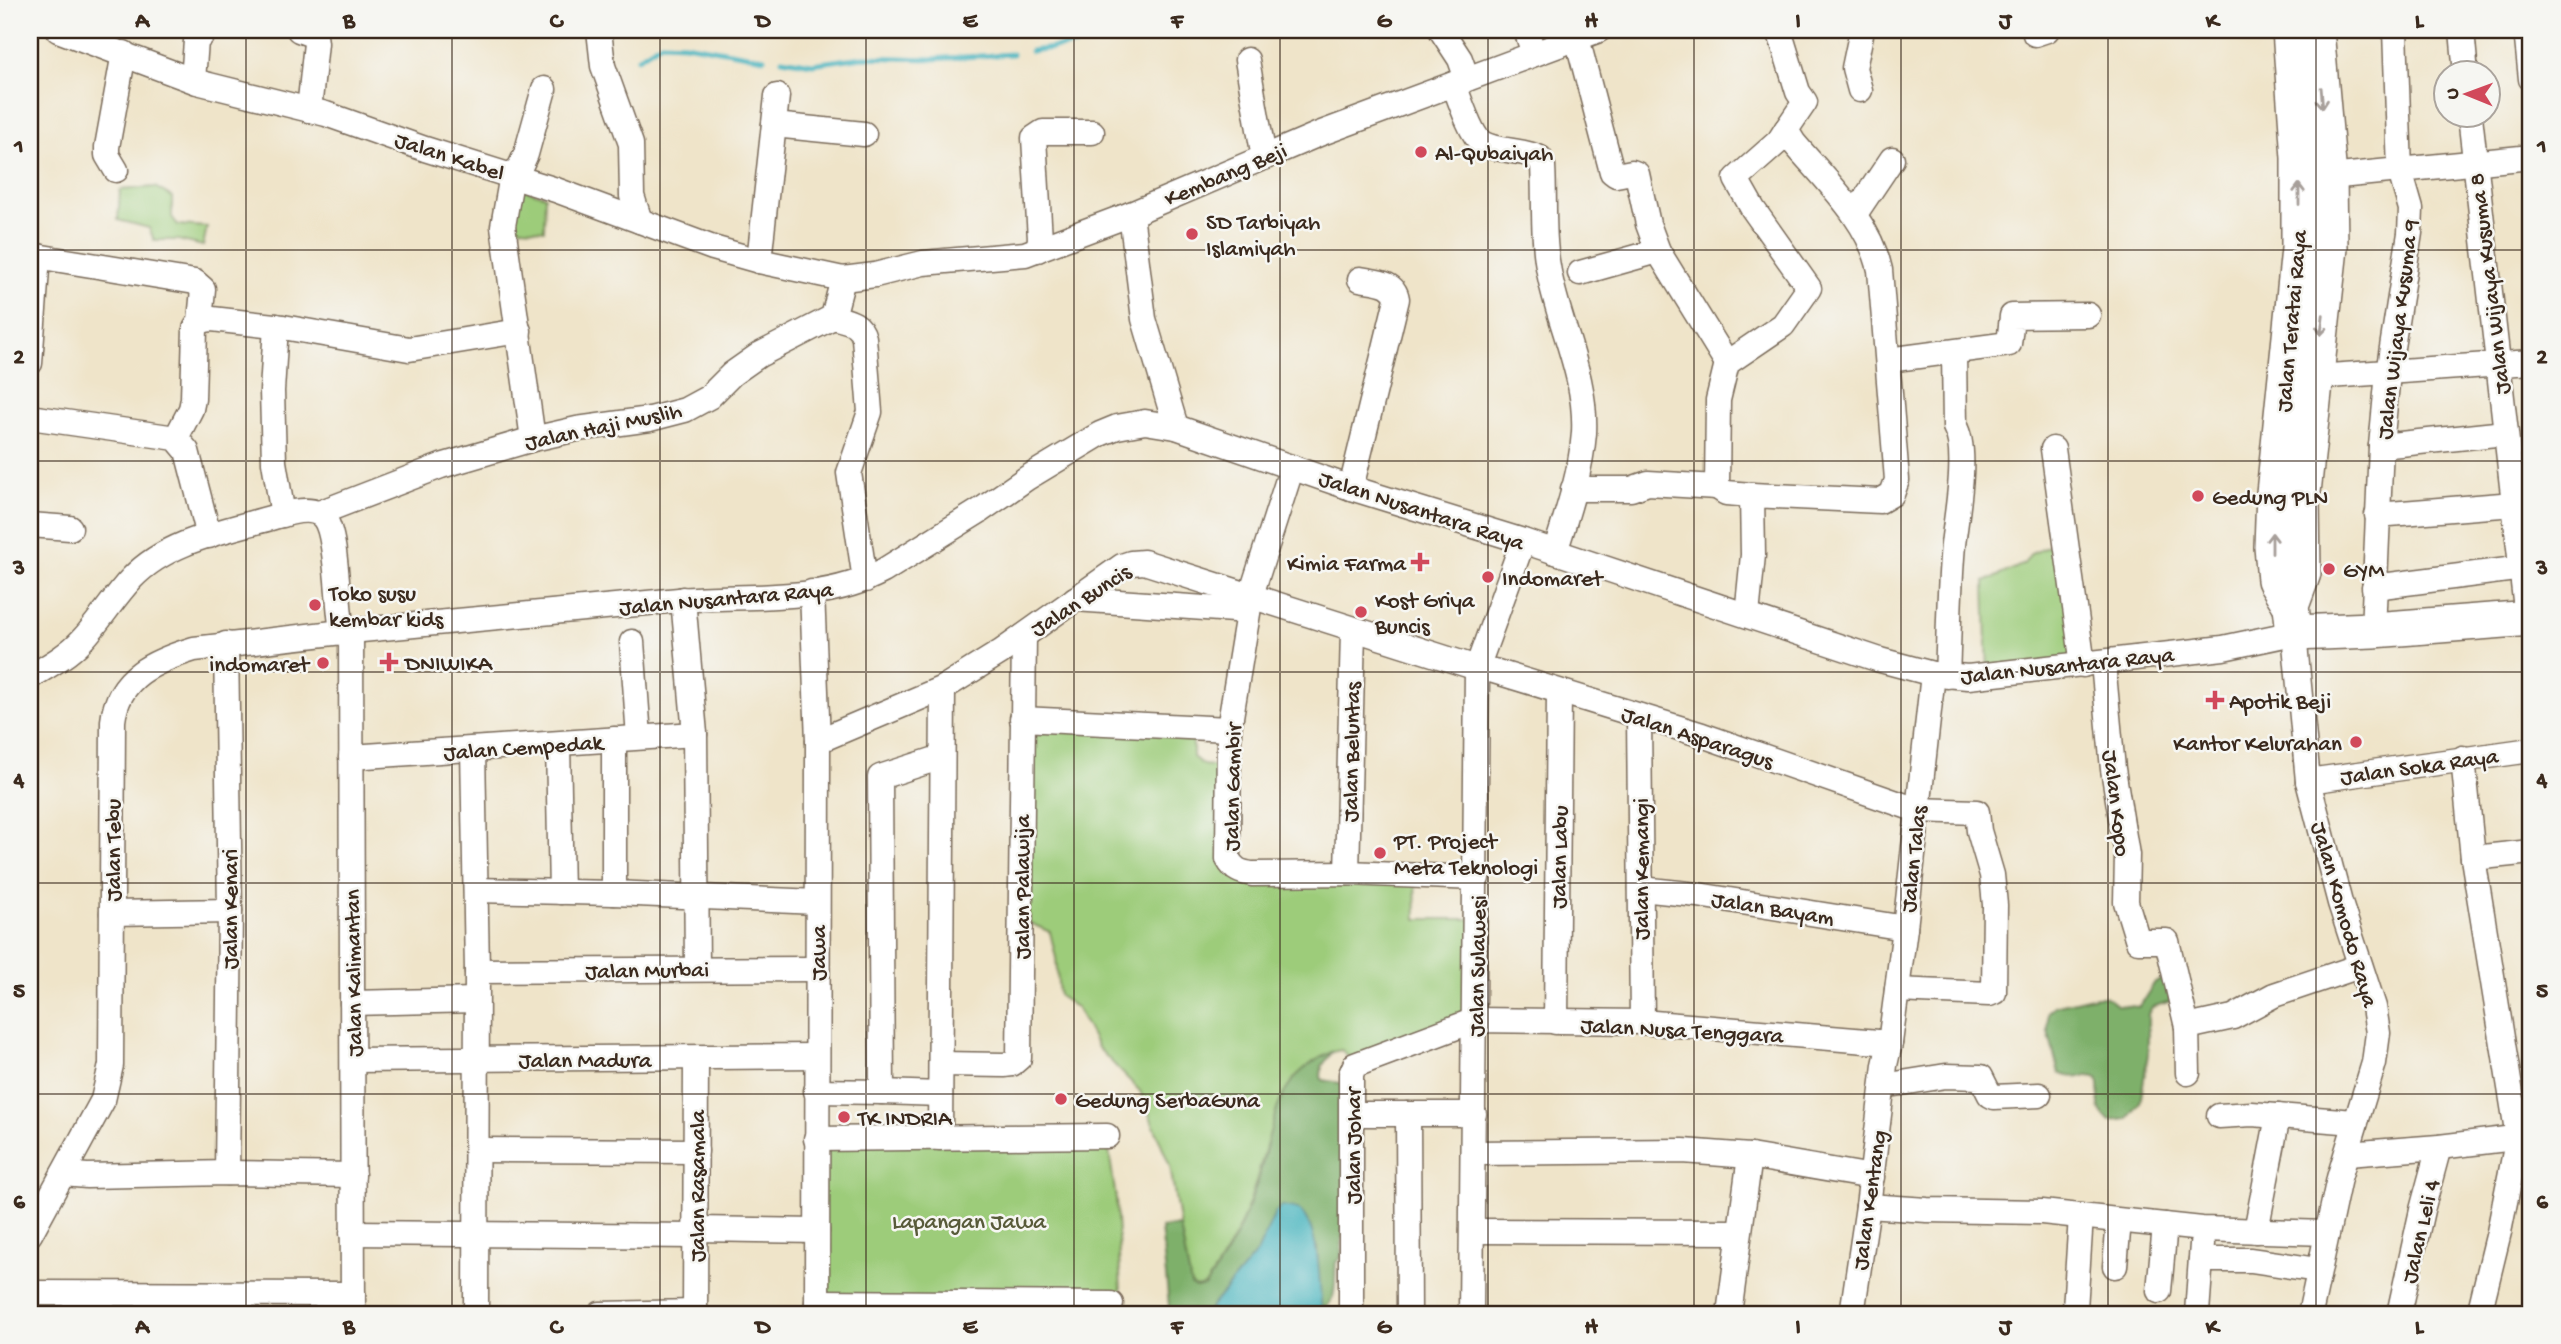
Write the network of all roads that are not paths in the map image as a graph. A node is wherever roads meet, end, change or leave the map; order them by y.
1 (58, 30) edge
2 (207, 30) edge
3 (299, 30) edge
4 (599, 30) edge
5 (1441, 30) edge
6 (1526, 30) edge
7 (1779, 30) edge
8 (1862, 30) edge
9 (2034, 30) edge
10 (2047, 30) edge
11 (2290, 30) edge
12 (2316, 30) edge
13 (2395, 30) edge
14 (2462, 30) edge
15 (2526, 30) edge
16 (1588, 34) edge
17 (124, 54) junction
18 (1534, 54) junction
19 (1247, 60) dead end
20 (2465, 60) edge
21 (2531, 79) edge
22 (193, 80) junction
23 (1460, 82) junction
24 (544, 89) dead end
25 (1860, 90) dead end
26 (777, 96) dead end
27 (309, 110) junction
28 (774, 125) junction
29 (1786, 130) junction
30 (2470, 130) edge
31 (1092, 132) dead end
32 (864, 134) dead end
33 (2531, 157) edge
34 (1265, 158) junction
35 (1892, 159) dead end
36 (2473, 164) junction
37 (116, 170) dead end
38 (2400, 171) junction
39 (512, 175) junction
40 (2329, 177) junction
41 (1131, 214) junction
42 (1854, 214) junction
43 (640, 221) junction
44 (1038, 250) junction
45 (1658, 251) junction
46 (34, 256) edge
47 (759, 261) junction
48 (1580, 273) dead end
49 (843, 279) junction
50 (1360, 279) dead end
51 (2088, 315) dead end
52 (833, 317) junction
53 (200, 321) junction
54 (276, 326) junction
55 (519, 331) junction
56 (1954, 352) junction
57 (1888, 360) junction
58 (2531, 362) edge
59 (30, 363) edge
60 (1727, 363) junction
61 (2497, 366) junction
62 (2388, 373) junction
63 (2315, 377) junction
64 (30, 416) edge
65 (1176, 426) junction
66 (2505, 433) junction
67 (176, 438) junction
68 (533, 439) junction
69 (2381, 446) junction
70 (2053, 449) dead end
71 (1292, 467) junction
72 (1717, 487) junction
73 (1351, 488) junction
74 (1573, 489) junction
75 (1752, 495) junction
76 (2514, 504) junction
77 (319, 513) junction
78 (283, 514) junction
79 (2377, 515) junction
80 (30, 525) edge
81 (70, 528) dead end
82 (209, 536) junction
83 (1523, 541) junction
84 (1555, 552) junction
85 (2526, 568) edge
86 (865, 580) junction
87 (2374, 587) junction
88 (812, 592) junction
89 (683, 599) junction
90 (1075, 599) junction
91 (1250, 603) junction
92 (1747, 615) junction
93 (2529, 618) edge
94 (2293, 620) junction
95 (348, 629) junction
96 (1353, 630) junction
97 (2373, 630) junction
98 (1024, 636) junction
99 (632, 642) dead end
100 (226, 644) junction
101 (2093, 664) junction
102 (1477, 668) junction
103 (1940, 675) junction
104 (30, 677) edge
105 (943, 688) junction
106 (1559, 692) junction
107 (1639, 716) junction
108 (1022, 719) junction
109 (1229, 729) junction
110 (695, 734) junction
111 (639, 737) junction
112 (614, 739) junction
113 (818, 741) junction
114 (558, 744) junction
115 (473, 749) junction
116 (2531, 750) edge
117 (351, 757) junction
118 (942, 757) junction
119 (2463, 758) junction
120 (2308, 781) junction
121 (1917, 810) junction
122 (2531, 852) edge
123 (2473, 858) junction
124 (1347, 873) junction
125 (1477, 878) junction
126 (1640, 889) junction
127 (476, 890) junction
128 (561, 892) junction
129 (614, 893) junction
130 (697, 897) junction
131 (817, 902) junction
132 (230, 911) junction
133 (112, 914) junction
134 (1905, 928) junction
135 (2360, 966) junction
136 (697, 968) junction
137 (817, 968) junction
138 (477, 971) junction
139 (1897, 990) junction
140 (476, 999) junction
141 (352, 1003) junction
142 (1475, 1020) junction
143 (1556, 1022) junction
144 (1642, 1023) junction
145 (2187, 1027) junction
146 (1890, 1043) junction
147 (816, 1056) junction
148 (696, 1058) junction
149 (353, 1060) junction
150 (477, 1060) junction
151 (941, 1064) junction
152 (2188, 1073) dead end
153 (1883, 1086) junction
154 (816, 1091) junction
155 (882, 1092) junction
156 (940, 1094) junction
157 (2039, 1095) dead end
158 (1352, 1114) junction
159 (1408, 1114) junction
160 (1474, 1114) junction
161 (2219, 1116) dead end
162 (2278, 1116) junction
163 (2355, 1122) junction
164 (1107, 1136) dead end
165 (940, 1138) junction
166 (2528, 1138) edge
167 (816, 1139) junction
168 (2439, 1147) junction
169 (477, 1150) junction
170 (696, 1151) junction
171 (1473, 1153) junction
172 (2347, 1154) junction
173 (1749, 1156) junction
174 (227, 1173) junction
175 (63, 1174) junction
176 (353, 1175) junction
177 (1872, 1177) junction
178 (1868, 1206) junction
179 (2081, 1216) junction
180 (2119, 1221) junction
181 (2165, 1226) junction
182 (2202, 1229) junction
183 (817, 1231) junction
184 (1472, 1231) junction
185 (2256, 1231) junction
186 (696, 1232) junction
187 (1739, 1232) junction
188 (352, 1233) junction
189 (477, 1233) junction
190 (2327, 1233) junction
191 (30, 1234) edge
192 (2201, 1260) junction
193 (2115, 1266) dead end
194 (2318, 1270) junction
195 (2159, 1291) dead end
196 (30, 1293) edge
197 (228, 1304) edge
198 (353, 1304) edge
199 (1111, 1304) dead end
200 (817, 1308) edge
201 (919, 1308) edge
202 (1032, 1309) edge
203 (2074, 1309) dead end
204 (695, 1313) edge
205 (2197, 1313) edge
206 (476, 1314) edge
207 (600, 1314) edge
208 (1351, 1314) edge
209 (1409, 1314) edge
210 (1471, 1314) edge
211 (1729, 1314) edge
212 (1852, 1314) edge
213 (2310, 1314) edge
214 (2399, 1314) edge
215 (2479, 1314) edge

1 - 17 street, Jalan Kabel
2 - 22 street
3 - 27 street
4 - 43 street
5 - 23 street
6 - 18 street
7 - 29 street
8 - 25 street
9 - 10 street
94 -> 11 highway, Jalan Teratai Raya
12 -> 40 highway, Jalan Teratai Raya
13 - 38 street, Jalan Wijaya Kusuma 9
14 - 20 street
15 - 21 street
16 - 18 street, Kembang Beji
16 - 45 street
17 - 22 street, Jalan Kabel
17 - 37 street
18 - 23 street, Kembang Beji
19 - 34 street
22 - 27 street, Jalan Kabel
23 - 34 street, Kembang Beji
23 - 74 street
24 - 39 street
26 - 28 street
27 - 39 street, Jalan Kabel
28 - 32 street
28 - 47 street
29 - 42 street
29 - 60 street
30 - 36 street, Jalan Wijaya Kusuma 8
31 - 44 street
33 - 36 street
34 - 41 street, Kembang Beji
35 - 42 street
36 - 38 street
36 - 61 street, Jalan Wijaya Kusuma 8
38 - 40 street
38 - 62 street, Jalan Wijaya Kusuma 9
39 - 43 street, Jalan Kabel
39 - 55 street
40 -> 63 highway, Jalan Teratai Raya
41 - 44 street, Kembang Beji
41 - 65 street
42 - 57 street
43 - 47 street, Jalan Kabel
44 - 49 street, Kembang Beji
45 - 48 street
45 - 60 street
46 - 53 street
46 - 59 street
47 - 49 street, Jalan Kabel
49 - 52 street
50 - 73 street
51 - 56 street
52 - 68 street, Jalan Haji Muslih
52 - 86 street
53 - 54 street
53 - 67 street
54 - 55 street
54 - 78 street
55 - 68 street
56 - 57 street
56 - 103 street, Jalan Talas
57 - 75 street
58 - 61 street
60 - 72 street
61 - 62 street
61 - 66 street, Jalan Wijaya Kusuma 8
62 - 63 street
62 - 69 street, Jalan Wijaya Kusuma 9
63 - 94 highway, Jalan Teratai Raya
64 - 67 street
65 - 71 street, Jalan Nusantara Raya
65 - 86 street, Jalan Nusantara Raya
66 - 69 street
66 - 76 street, Jalan Wijaya Kusuma 8
67 - 82 street
68 - 77 street, Jalan Haji Muslih
69 - 79 street, Jalan Wijaya Kusuma 9
70 - 101 street, Jalan Kopo
71 - 73 street, Jalan Nusantara Raya
71 - 91 street, Jalan Gambir
72 - 74 street
72 - 75 street
73 - 83 street, Jalan Nusantara Raya
74 - 84 street
75 - 92 street
76 - 79 street
76 - 85 street, Jalan Wijaya Kusuma 8
77 - 78 street, Jalan Haji Muslih
77 - 95 street, Jalan Kalimantan
78 - 82 street, Jalan Haji Muslih
79 - 87 street, Jalan Wijaya Kusuma 9
80 - 81 street
82 - 104 street, Jalan Haji Muslih
83 - 84 street, Jalan Nusantara Raya
83 - 102 street, Jalan Sulawesi
84 - 92 street, Jalan Nusantara Raya
85 - 87 street
85 - 93 street, Jalan Wijaya Kusuma 8
86 - 88 street, Jalan Nusantara Raya
87 - 97 street, Jalan Wijaya Kusuma 9
88 - 89 street, Jalan Nusantara Raya
88 - 113 street, Jawa
89 - 95 street, Jalan Nusantara Raya
89 - 110 street
90 - 91 street
90 - 91 street, Jalan Buncis
90 - 98 street, Jalan Buncis
91 - 96 street, Jalan Buncis
91 - 109 street, Jalan Gambir
92 - 103 street, Jalan Nusantara Raya
93 - 97 highway, Jalan Nusantara Raya
94 - 97 highway, Jalan Nusantara Raya
94 - 101 street, Jalan Nusantara Raya
94 - 120 street, Jalan Komodo Raya
95 - 100 street, Jalan Tebu
95 - 117 street, Jalan Kalimantan
96 - 102 street, Jalan Buncis
96 - 124 street, Jalan Beluntas
98 - 105 street, Jalan Buncis
98 - 108 street, Jalan Palawija
99 - 111 street
100 - 132 street, Jalan Kenari
100 - 133 street, Jalan Tebu
101 - 103 street, Jalan Nusantara Raya
101 - 145 street, Jalan Kopo
102 - 106 street, Jalan Asparagus
102 - 125 street, Jalan Sulawesi
103 - 121 street, Jalan Talas
105 - 113 street, Jalan Buncis
105 - 118 street
106 - 107 street, Jalan Asparagus
106 - 143 street, Jalan Labu
107 - 121 street, Jalan Asparagus
107 - 126 street, Jalan Kemangi
108 - 109 street
108 - 151 street, Jalan Palawija
109 - 124 street, Jalan Gambir
110 - 111 street, Jalan Cempedak
110 - 130 street
111 - 112 street, Jalan Cempedak
112 - 114 street, Jalan Cempedak
112 - 129 street
113 - 131 street, Jawa
114 - 115 street, Jalan Cempedak
114 - 128 street
115 - 117 street, Jalan Cempedak
115 - 127 street
116 - 119 street, Jalan Soka Raya
117 - 141 street, Jalan Kalimantan
118 - 151 street
118 - 155 street
119 - 120 street, Jalan Soka Raya
119 - 123 street
120 - 135 street, Jalan Komodo Raya
121 - 134 street, Jalan Talas
121 - 139 street, Jalan Asparagus
122 - 123 street
123 - 166 street
124 - 125 street, Jalan Gambir
125 - 142 street, Jalan Sulawesi
126 - 134 street, Jalan Bayam
126 - 144 street, Jalan Kemangi
127 - 128 street
127 - 138 street
128 - 129 street
129 - 130 street
130 - 131 street
130 - 136 street
131 - 137 street, Jawa
132 - 133 street
132 - 174 street, Jalan Kenari
133 - 175 street, Jalan Tebu
134 - 139 street, Jalan Talas
135 - 145 street
135 - 163 street, Jalan Komodo Raya
136 - 137 street, Jalan Murbai
136 - 138 street, Jalan Murbai
137 - 147 street, Jawa
138 - 140 street
139 - 146 street, Jalan Talas
140 - 141 street
140 - 150 street
141 - 149 street, Jalan Kalimantan
142 - 143 street, Jalan Nusa Tenggara
142 - 158 street, Jalan Johar
142 - 160 street, Jalan Sulawesi
143 - 144 street, Jalan Nusa Tenggara
144 - 146 street, Jalan Nusa Tenggara
145 - 152 street
146 - 153 street, Jalan Kentang
147 - 148 street, Jalan Madura
147 - 154 street, Jawa
148 - 150 street, Jalan Madura
148 - 170 street, Jalan Rasamala
149 - 150 street, Jalan Madura
149 - 176 street, Jalan Kalimantan
150 - 169 street
151 - 156 street
153 - 157 street
153 - 177 street, Jalan Kentang
154 - 155 street
154 - 167 street, Jawa
155 - 156 street
156 - 165 street
158 - 159 street
158 - 208 street, Jalan Johar
159 - 160 street
159 - 209 street
160 - 171 street, Jalan Sulawesi
161 - 162 street
162 - 163 street
162 - 185 street
163 - 172 street, Jalan Komodo Raya
164 - 165 street
165 - 167 street
166 - 168 street
166 - 215 street
167 - 183 street, Jawa
168 - 172 street
168 - 214 street, Jalan Leli 4
169 - 170 street
169 - 189 street
170 - 186 street, Jalan Rasamala
171 - 173 street
171 - 184 street, Jalan Sulawesi
172 - 190 street, Jalan Komodo Raya
173 - 177 street
173 - 187 street
174 - 175 street
174 - 176 street
175 - 191 street, Jalan Tebu
176 - 188 street, Jalan Kalimantan
177 - 178 street, Jalan Kentang
178 - 179 street
178 - 212 street, Jalan Kentang
179 - 180 street
179 - 203 street
180 - 181 street
180 - 193 street
181 - 182 street
181 - 195 street
182 - 185 street
182 - 192 street
183 - 186 street
183 - 200 street, Jawa
184 - 187 street
184 - 210 street, Jalan Sulawesi
185 - 190 street
186 - 189 street
186 - 204 street, Jalan Rasamala
187 - 211 street
188 - 189 street
188 - 198 street, Jalan Kalimantan
189 - 206 street
190 - 194 street, Jalan Komodo Raya
192 - 194 street
192 - 205 street
194 - 213 street, Jalan Komodo Raya
196 - 197 street
197 - 198 street
199 - 202 street
200 - 201 street
201 - 202 street
204 - 207 street

